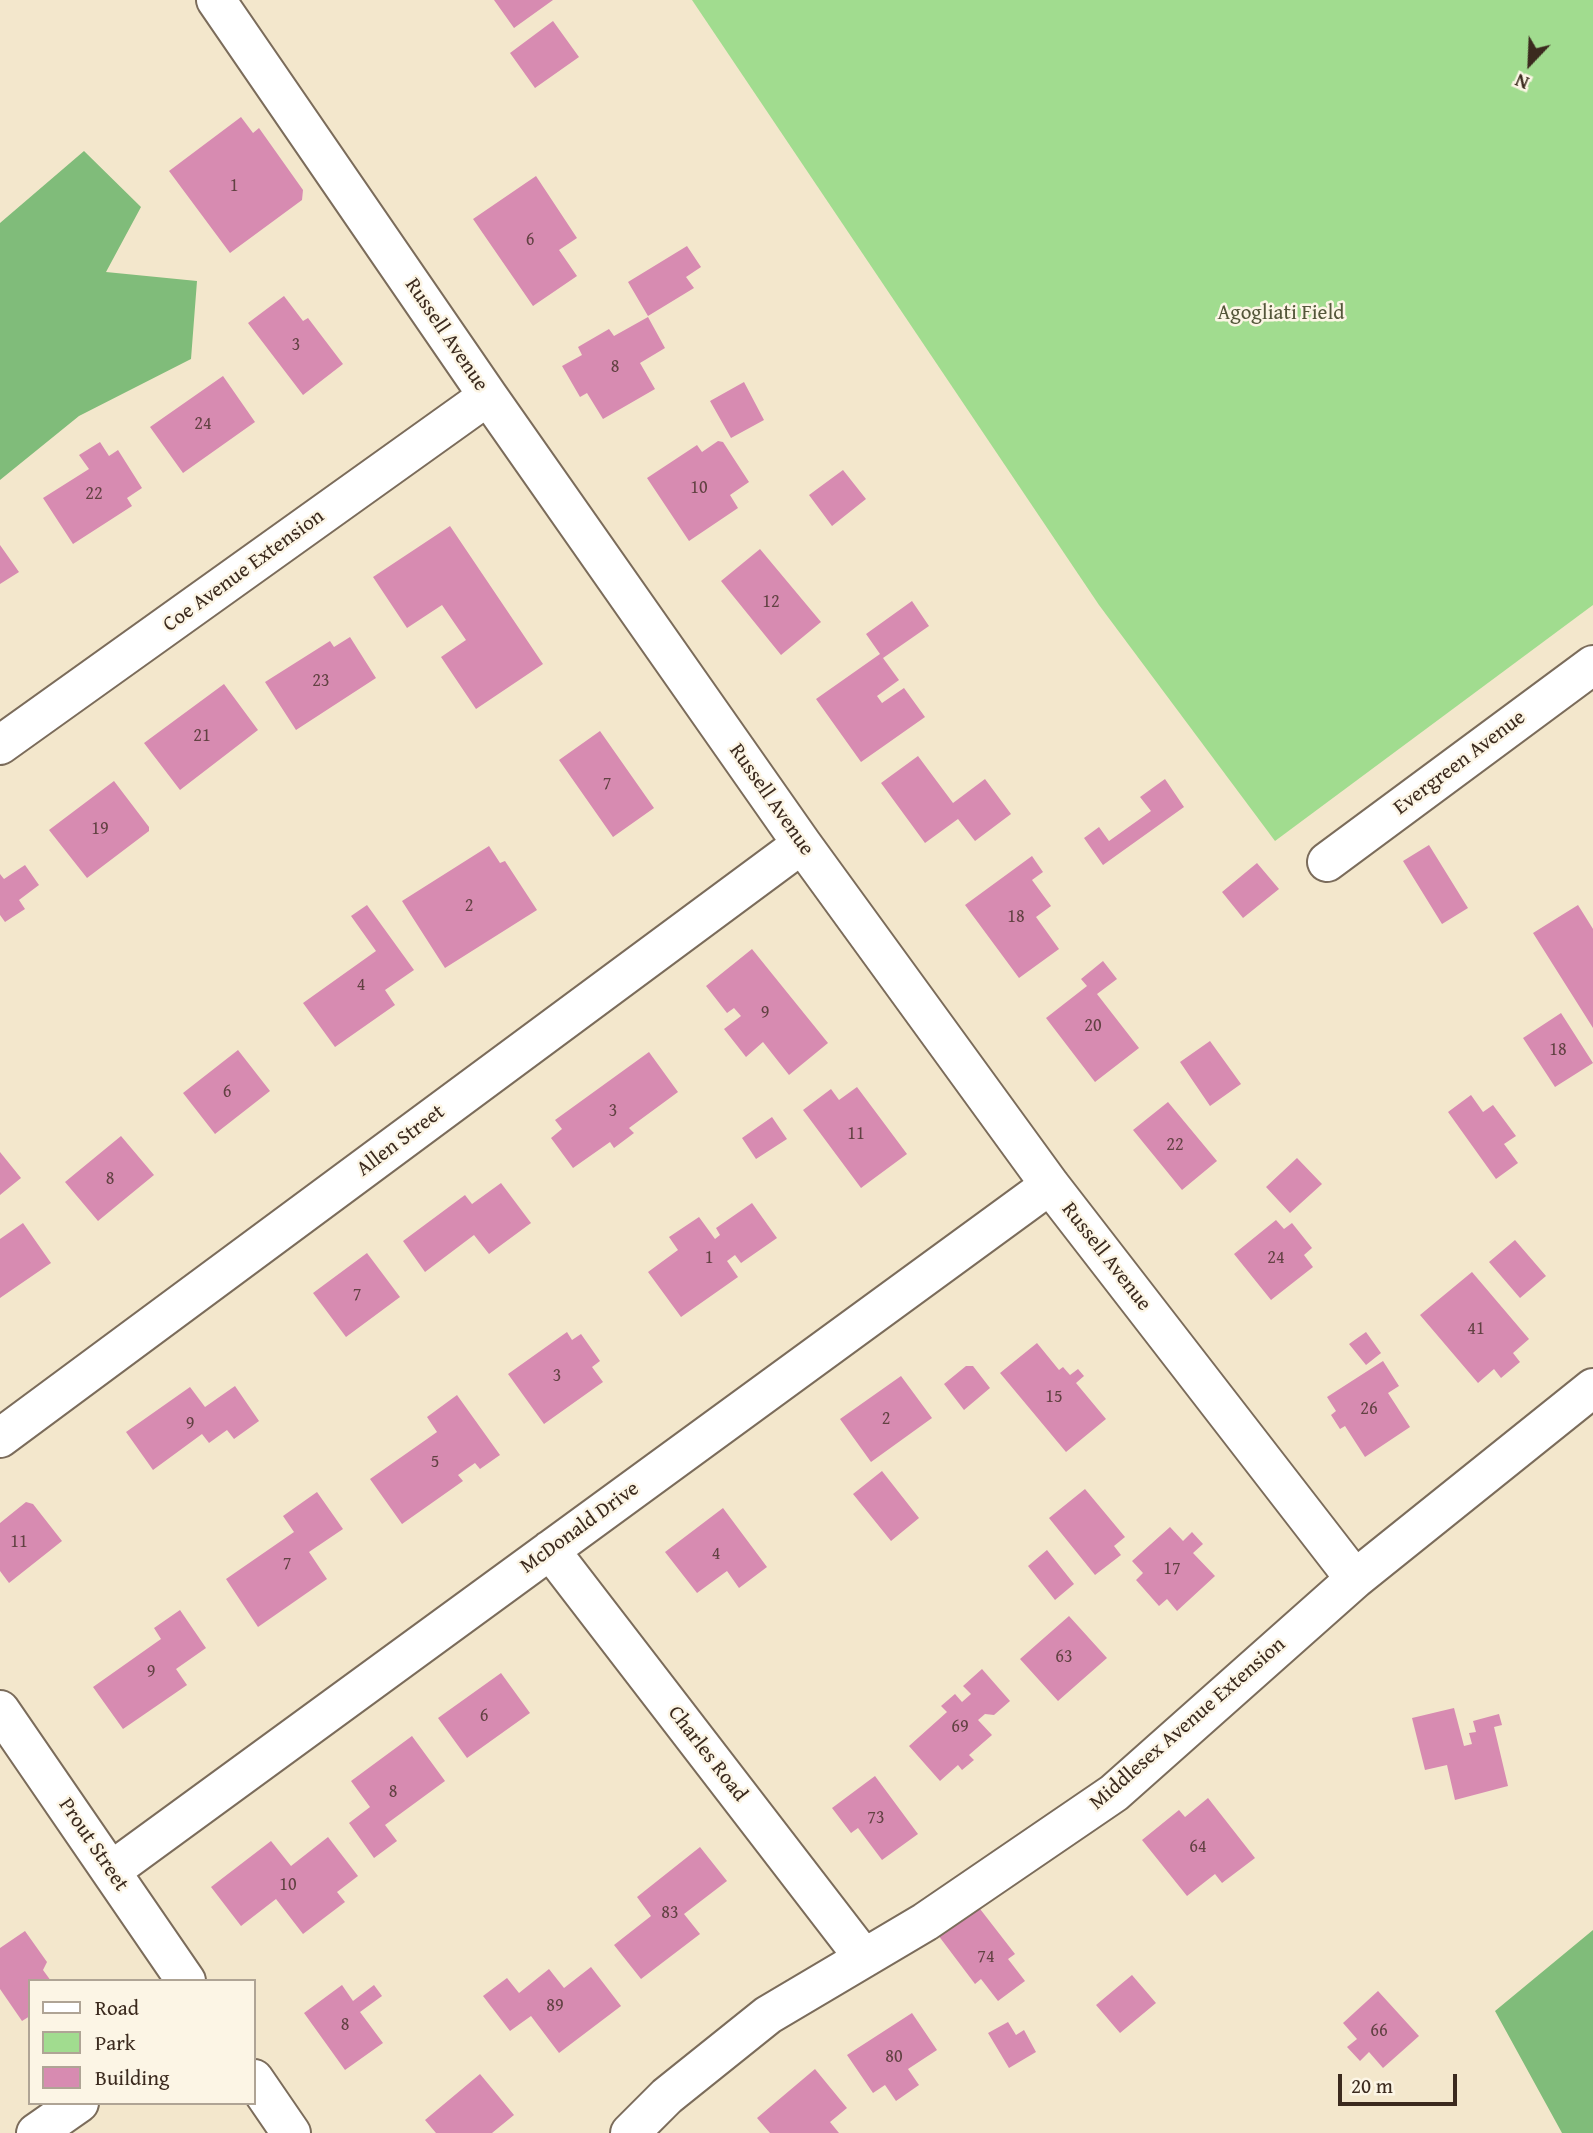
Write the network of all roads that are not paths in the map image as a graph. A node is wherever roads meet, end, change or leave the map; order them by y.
1 (216, 0) edge
2 (488, 396) junction
3 (1593, 665) edge
4 (0, 745) edge
5 (802, 844) junction
6 (1326, 862) dead end
7 (1050, 1185) junction
8 (1593, 1388) edge
9 (0, 1438) edge
10 (550, 1550) junction
11 (1355, 1579) junction
12 (0, 1710) edge
13 (111, 1871) junction
14 (864, 1958) junction
15 (185, 1979) edge
16 (256, 2082) edge
17 (76, 2105) edge
18 (638, 2130) edge
19 (36, 2133) edge
20 (291, 2133) edge

1 - 2 street, Russell Avenue
2 - 4 street, Coe Avenue Extension
2 - 5 street, Russell Avenue
3 - 6 street, Evergreen Avenue
5 - 7 street, Russell Avenue
5 - 9 street, Allen Street
7 - 10 street, McDonald Drive
7 - 11 street, Russell Avenue
8 - 11 street, Middlesex Avenue Extension
10 - 13 street, McDonald Drive
10 - 14 street, Charles Road
11 - 14 street, Middlesex Avenue Extension
12 - 13 street, Prout Street
13 - 15 street, Prout Street
14 - 18 street, Middlesex Avenue Extension
16 - 20 street
17 - 19 street

